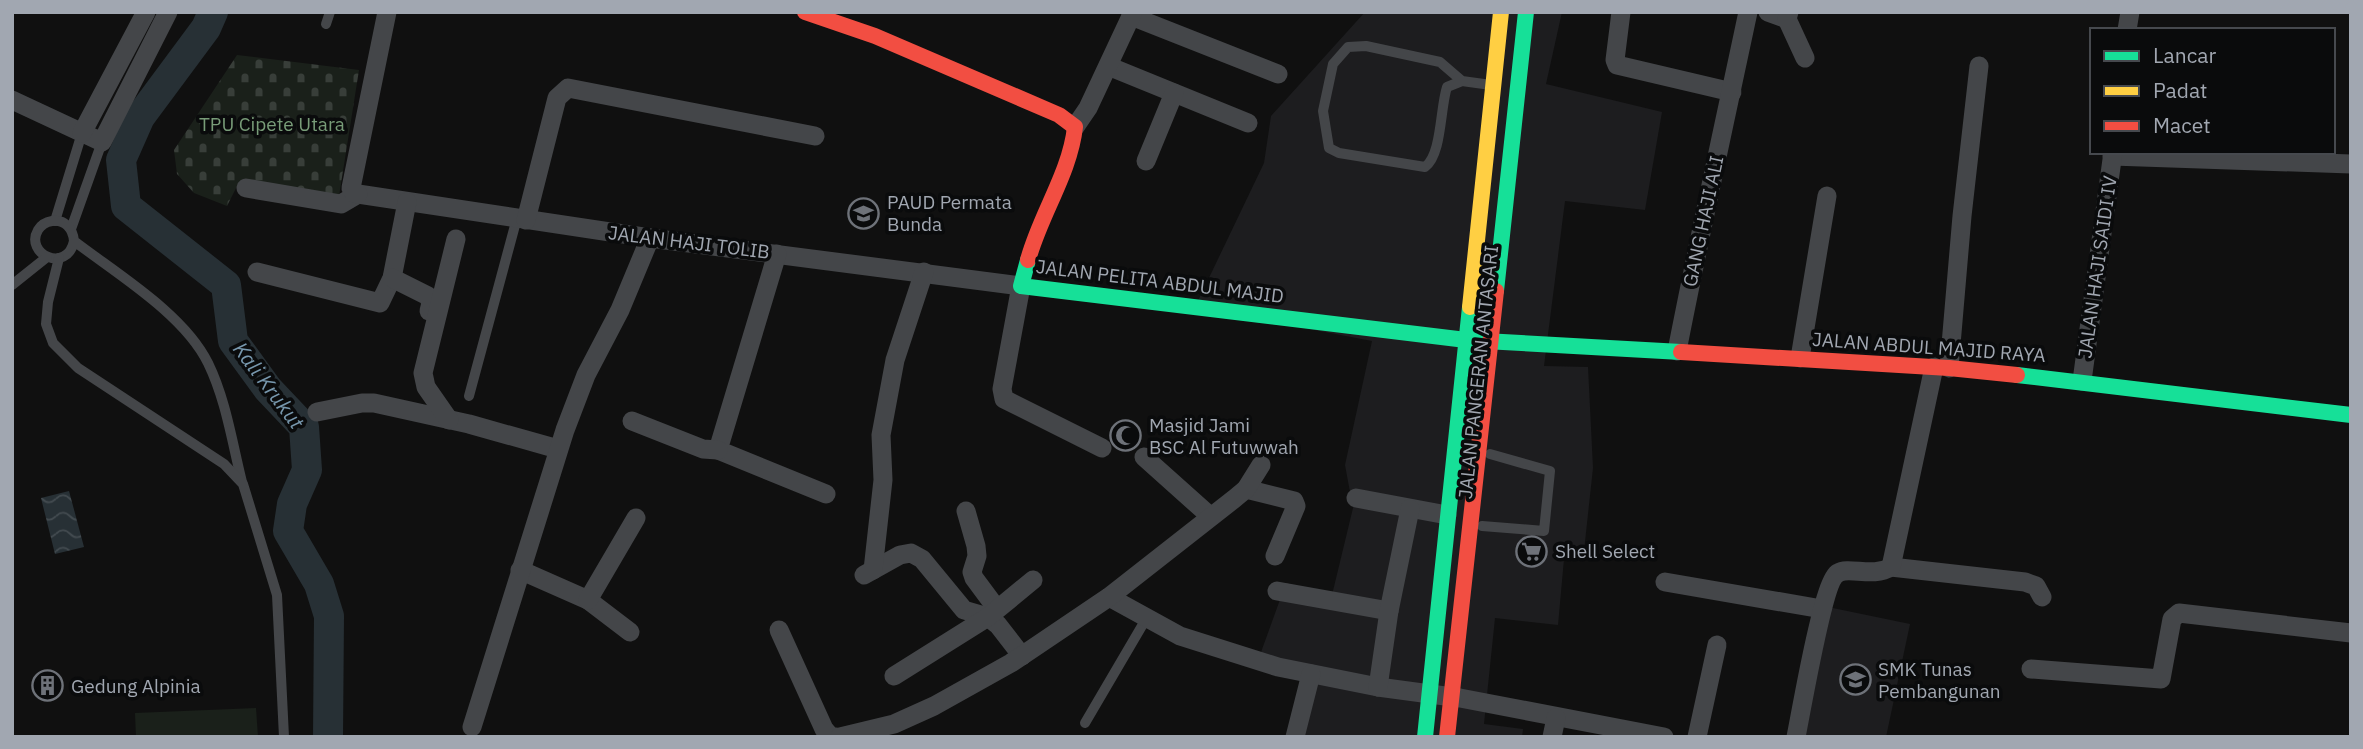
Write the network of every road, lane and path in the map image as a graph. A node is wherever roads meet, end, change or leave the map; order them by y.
1 (146, 12) edge
2 (168, 12) edge
3 (330, 12) edge
4 (387, 12) edge
5 (805, 12) edge
6 (1501, 12) edge
7 (1512, 12) edge
8 (1526, 12) edge
9 (1538, 12) edge
10 (1622, 12) edge
11 (1748, 12) edge
12 (1132, 14) edge
13 (1781, 14) edge
14 (326, 24) dead end
15 (1805, 58) dead end
16 (1979, 65) dead end
17 (1108, 66) junction
18 (1278, 74) dead end
19 (1462, 82) junction
20 (1493, 85) junction
21 (1732, 92) junction
22 (1174, 93) junction
23 (12, 100) edge
24 (1248, 123) dead end
25 (1075, 127) junction
26 (82, 133) junction
27 (815, 135) dead end
28 (102, 142) junction
29 (2112, 154) edge
30 (1146, 161) dead end
31 (2351, 164) edge
32 (246, 188) dead end
33 (358, 194) junction
34 (1827, 196) dead end
35 (407, 202) junction
36 (521, 219) junction
37 (55, 221) junction
38 (71, 229) junction
39 (650, 238) junction
40 (456, 239) dead end
41 (74, 241) junction
42 (777, 254) junction
43 (47, 257) junction
44 (59, 258) junction
45 (257, 272) dead end
46 (924, 272) junction
47 (391, 278) junction
48 (12, 285) edge
49 (1021, 285) junction
50 (429, 311) dead end
51 (1466, 340) junction
52 (1503, 342) junction
53 (1678, 351) junction
54 (1800, 358) junction
55 (1941, 367) junction
56 (2082, 381) junction
57 (469, 396) dead end
58 (317, 412) dead end
59 (2351, 415) edge
60 (449, 420) junction
61 (632, 421) dead end
62 (1102, 448) dead end
63 (558, 449) junction
64 (718, 450) junction
65 (1490, 454) junction
66 (1144, 457) dead end
67 (1261, 465) dead end
68 (243, 484) junction
69 (1245, 489) junction
70 (826, 494) dead end
71 (1356, 498) dead end
72 (1410, 509) junction
73 (966, 511) dead end
74 (1447, 515) junction
75 (1210, 516) junction
76 (635, 518) dead end
77 (1482, 526) junction
78 (1276, 556) dead end
79 (1891, 567) junction
80 (520, 570) junction
81 (1033, 580) dead end
82 (1665, 582) dead end
83 (1277, 591) dead end
84 (1109, 597) junction
85 (2042, 597) dead end
86 (588, 600) junction
87 (1822, 609) junction
88 (1389, 611) junction
89 (993, 613) junction
90 (1146, 619) junction
91 (779, 630) dead end
92 (631, 632) dead end
93 (2351, 633) edge
94 (1717, 645) dead end
95 (1022, 656) junction
96 (2031, 669) dead end
97 (1311, 674) junction
98 (894, 676) dead end
99 (1378, 687) junction
100 (1429, 695) junction
101 (1460, 698) junction
102 (1085, 723) dead end
103 (472, 727) dead end
104 (1554, 727) edge
105 (1651, 736) edge
106 (284, 737) edge
107 (838, 737) edge
108 (1295, 737) edge
109 (1424, 737) edge
110 (1433, 737) edge
111 (1447, 737) edge
112 (1456, 737) edge
113 (1697, 737) edge
114 (1796, 737) edge

1 - 26 street
2 - 28 street
3 - 14 lane
4 - 33 street
5 - 25 main road
6 - 20 main road, JALAN PANGERAN ANTASARI
7 - 110 main road
8 - 111 main road, bridge
9 - 52 main road, JALAN PANGERAN ANTASARI
10 - 21 street
11 - 21 street, GANG HAJI ALI
12 - 17 street
12 - 18 street
13 - 15 street
16 - 55 street
17 - 22 street
17 - 25 street
19 - 19 lane
19 - 20 lane
20 - 51 main road, JALAN PANGERAN ANTASARI
21 - 53 street, GANG HAJI ALI
22 - 24 street
22 - 30 street
23 - 26 street
25 - 49 main road, JALAN PELITA ABDUL MAJID
26 - 28 street
26 - 37 lane
27 - 36 street
28 - 38 lane
29 - 31 street
29 - 56 street, JALAN HAJI SAIDI IV
32 - 33 street
33 - 35 street, JALAN HAJI TOLIB
34 - 54 street
35 - 36 street, JALAN HAJI TOLIB
35 - 47 street
36 - 39 street, JALAN HAJI TOLIB
36 - 57 lane
37 - 38 lane
37 - 43 lane
38 - 41 lane
39 - 42 street, JALAN HAJI TOLIB
39 - 63 street
40 - 60 street
41 - 44 lane
41 - 68 lane
42 - 46 street, JALAN HAJI TOLIB
42 - 64 street
43 - 44 lane
43 - 48 lane
44 - 68 lane
45 - 47 street
46 - 49 street, JALAN HAJI TOLIB
46 - 89 street
47 - 50 street
49 - 51 main road, JALAN PELITA ABDUL MAJID
49 - 62 street
51 - 52 main road, JALAN PELITA ABDUL MAJID
51 - 74 main road, JALAN PANGERAN ANTASARI
52 - 53 main road, JALAN ABDUL MAJID RAYA
52 - 65 main road, JALAN PANGERAN ANTASARI
53 - 54 main road, JALAN ABDUL MAJID RAYA
54 - 55 main road, JALAN ABDUL MAJID RAYA
55 - 56 main road, JALAN ABDUL MAJID RAYA
55 - 79 street
56 - 59 main road, JALAN ABDUL MAJID RAYA
58 - 60 street
60 - 63 street
61 - 64 street
63 - 80 street
64 - 70 street
65 - 77 main road, JALAN PANGERAN ANTASARI
65 - 77 lane
66 - 75 street
67 - 69 street
68 - 106 lane
69 - 75 street
69 - 78 street
71 - 72 street
72 - 74 street
72 - 88 street
73 - 89 street
74 - 100 main road, JALAN PANGERAN ANTASARI
75 - 84 street
76 - 86 street
77 - 101 main road, JALAN PANGERAN ANTASARI
79 - 85 street
79 - 87 street
80 - 86 street
80 - 103 street
81 - 89 street
82 - 87 street
83 - 88 street
84 - 90 street
84 - 95 street
86 - 92 street
87 - 114 street
88 - 99 street
89 - 95 street
89 - 98 street
90 - 97 street
90 - 102 lane
91 - 107 street
93 - 96 street
94 - 113 street
95 - 107 street
97 - 99 street
97 - 108 street
99 - 100 street
100 - 101 street
100 - 109 main road, JALAN PANGERAN ANTASARI
101 - 104 street
101 - 112 main road, JALAN PANGERAN ANTASARI
104 - 105 street

